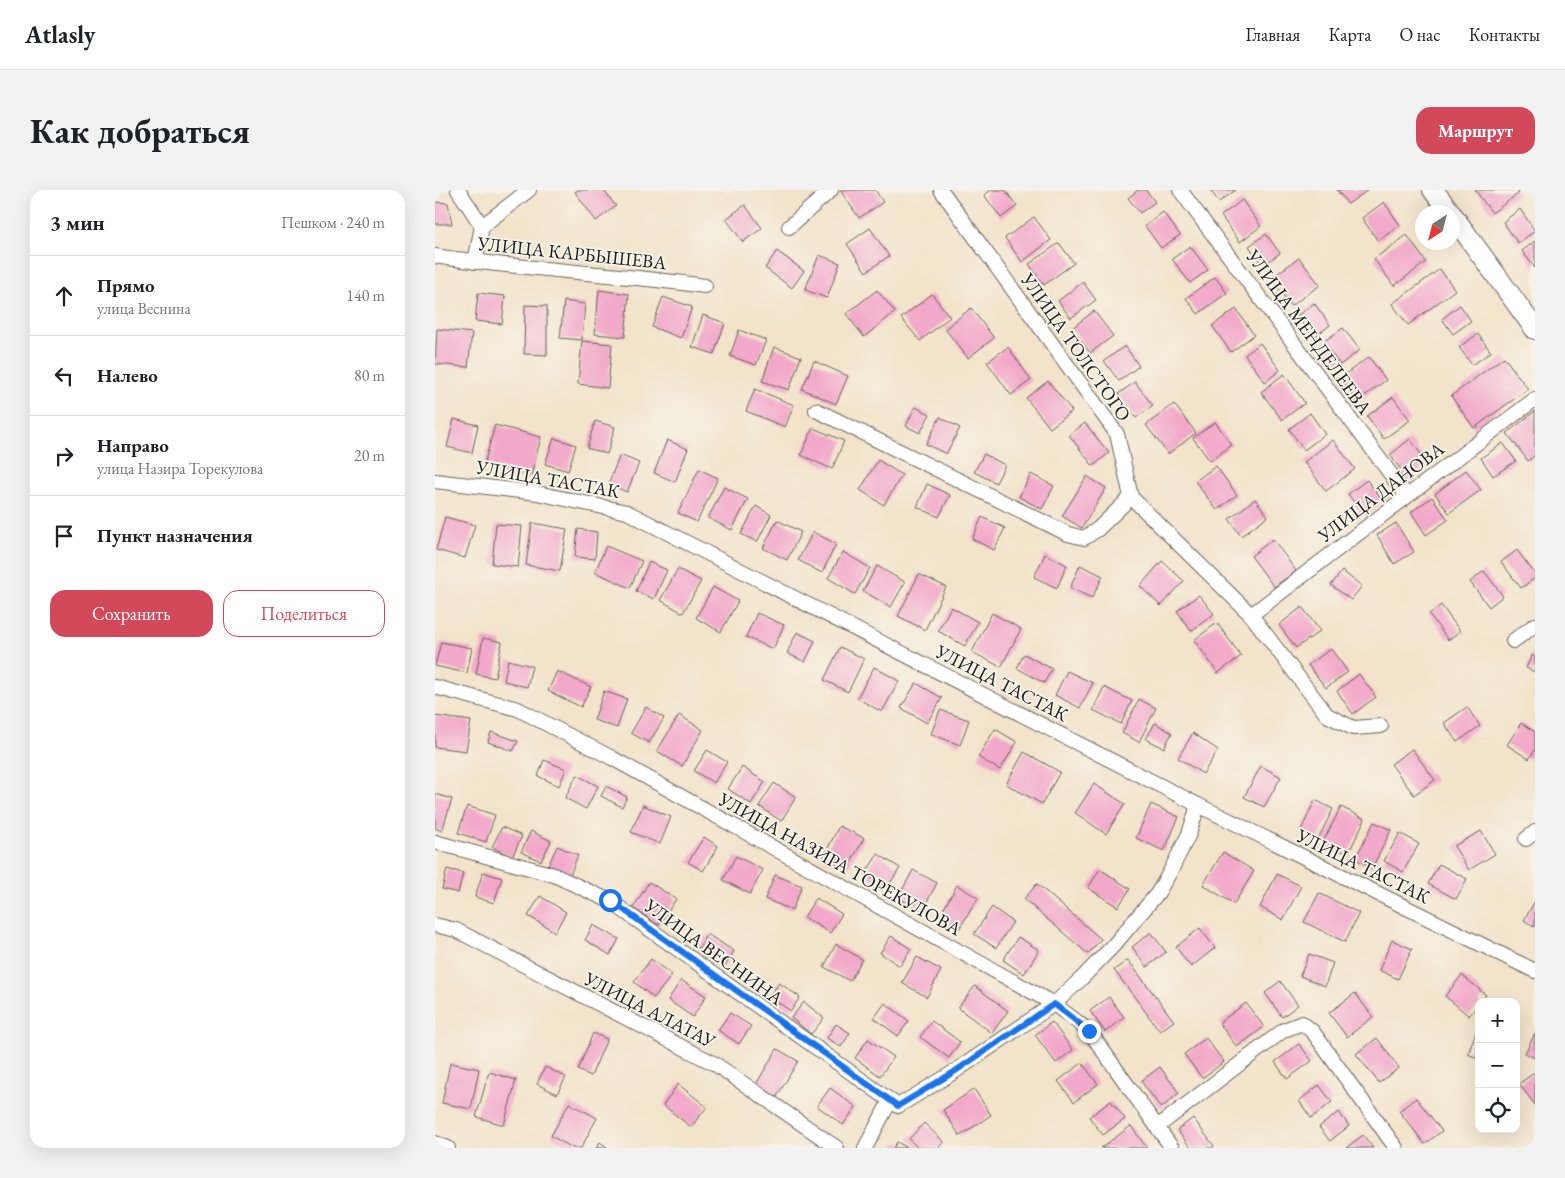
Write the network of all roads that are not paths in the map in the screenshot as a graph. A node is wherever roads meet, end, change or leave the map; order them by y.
1 (458, 190) edge
2 (529, 190) edge
3 (831, 190) edge
4 (941, 190) edge
5 (1180, 190) edge
6 (1433, 190) edge
7 (1445, 205) edge
8 (482, 226) junction
9 (1460, 226) edge
10 (789, 227) dead end
11 (435, 256) edge
12 (475, 262) junction
13 (705, 286) dead end
14 (1535, 329) edge
15 (1535, 399) edge
16 (816, 410) dead end
17 (435, 481) edge
18 (1407, 496) junction
19 (1131, 497) junction
20 (1251, 615) junction
21 (1535, 625) edge
22 (1513, 641) dead end
23 (435, 686) edge
24 (1381, 726) dead end
25 (1197, 805) junction
26 (435, 842) edge
27 (435, 925) edge
28 (1535, 971) edge
29 (1054, 1004) junction
30 (894, 1104) junction
31 (1157, 1127) junction
32 (435, 1143) edge
33 (448, 1148) edge
34 (837, 1148) edge
35 (865, 1148) edge
36 (1172, 1148) edge
37 (1396, 1148) edge

1 - 8 street
2 - 8 street
3 - 10 street
4 - 19 street, УЛИЦА ТОЛСТОГО
5 - 18 street, УЛИЦА МЕНДЕЛЕЕВА
6 - 7 main road
8 - 12 street
9 - 14 main road
11 - 12 street, УЛИЦА КАРБЫШЕВА
12 - 13 street, УЛИЦА КАРБЫШЕВА
15 - 18 street, УЛИЦА ДАНОВА
16 - 19 street
17 - 25 street, УЛИЦА ТАСТАК
18 - 20 street, УЛИЦА ДАНОВА
19 - 20 street
20 - 24 street
21 - 22 street
23 - 29 street, УЛИЦА НАЗИРА ТОРЕКУЛОВА
25 - 28 street, УЛИЦА ТАСТАК
25 - 29 street
26 - 30 street, УЛИЦА ВЕСНИНА
27 - 34 street, УЛИЦА АЛАТАУ
29 - 30 street
29 - 31 street, УЛИЦА НАЗИРА ТОРЕКУЛОВА
30 - 35 street
31 - 36 street, УЛИЦА НАЗИРА ТОРЕКУЛОВА
31 - 37 street
32 - 33 street

